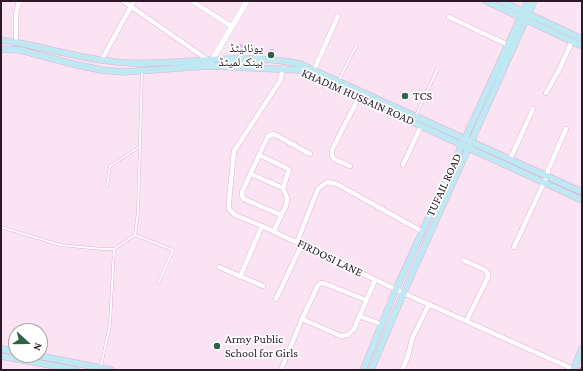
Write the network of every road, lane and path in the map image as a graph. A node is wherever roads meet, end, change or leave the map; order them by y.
1 (18, 1) edge
2 (123, 1) edge
3 (134, 1) edge
4 (192, 1) edge
5 (247, 1) edge
6 (486, 1) edge
7 (501, 1) edge
8 (528, 1) edge
9 (534, 1) edge
10 (131, 6) junction
11 (525, 15) junction
12 (338, 16) dead end
13 (449, 18) dead end
14 (231, 26) junction
15 (582, 39) edge
16 (1, 40) edge
17 (572, 41) junction
18 (16, 42) junction
19 (508, 45) junction
20 (356, 46) dead end
21 (582, 46) edge
22 (1, 49) edge
23 (100, 61) junction
24 (209, 62) junction
25 (283, 68) junction
26 (142, 70) junction
27 (314, 70) junction
28 (437, 70) dead end
29 (339, 81) junction
30 (546, 93) dead end
31 (359, 97) junction
32 (533, 109) dead end
33 (416, 116) junction
34 (421, 126) junction
35 (566, 129) dead end
36 (467, 143) junction
37 (140, 147) junction
38 (310, 154) dead end
39 (259, 155) junction
40 (510, 159) junction
41 (403, 164) dead end
42 (350, 166) dead end
43 (251, 174) junction
44 (546, 179) junction
45 (107, 186) dead end
46 (283, 188) junction
47 (582, 192) edge
48 (582, 200) edge
49 (281, 215) junction
50 (262, 226) junction
51 (1, 227) edge
52 (274, 231) junction
53 (423, 232) junction
54 (135, 235) junction
55 (299, 243) junction
56 (514, 247) dead end
57 (114, 249) junction
58 (463, 260) dead end
59 (219, 267) dead end
60 (240, 277) junction
61 (375, 280) junction
62 (159, 282) dead end
63 (263, 286) dead end
64 (396, 289) junction
65 (404, 292) junction
66 (276, 299) dead end
67 (366, 300) junction
68 (429, 304) junction
69 (359, 316) junction
70 (302, 320) junction
71 (467, 320) junction
72 (381, 324) junction
73 (582, 349) edge
74 (1, 356) edge
75 (48, 358) edge
76 (101, 368) junction
77 (573, 369) edge
78 (76, 370) edge
79 (112, 370) edge
80 (281, 370) edge
81 (363, 370) edge
82 (371, 370) edge
83 (402, 370) edge

1 - 18 street
2 - 10 street
3 - 10 street
4 - 14 street
5 - 14 street
6 - 11 main road
7 - 11 main road
8 - 11 main road, TUFAIL ROAD
9 - 11 main road, TUFAIL ROAD
10 - 23 street
10 - 24 street
11 - 15 main road
11 - 17 main road
11 - 19 main road, TUFAIL ROAD
11 - 36 main road, TUFAIL ROAD
12 - 27 street
13 - 19 street
14 - 24 street
16 - 18 main road, KHADIM HUSSAIN ROAD
17 - 21 main road
17 - 30 street
18 - 23 main road, KHADIM HUSSAIN ROAD
19 - 36 main road, TUFAIL ROAD
20 - 29 lane
22 - 26 main road, KHADIM HUSSAIN ROAD
23 - 24 main road, KHADIM HUSSAIN ROAD
24 - 25 main road, KHADIM HUSSAIN ROAD
24 - 26 main road, KHADIM HUSSAIN ROAD
24 - 27 main road, KHADIM HUSSAIN ROAD
25 - 31 main road, KHADIM HUSSAIN ROAD
25 - 50 street, FIRDOSI LANE
26 - 37 lane
27 - 29 main road, KHADIM HUSSAIN ROAD
28 - 33 lane
29 - 33 main road, KHADIM HUSSAIN ROAD
31 - 34 main road, KHADIM HUSSAIN ROAD
31 - 42 street
32 - 40 street
33 - 36 main road, KHADIM HUSSAIN ROAD
34 - 36 main road, KHADIM HUSSAIN ROAD
34 - 41 street
35 - 44 street
36 - 40 main road, KHADIM HUSSAIN ROAD
36 - 44 main road, KHADIM HUSSAIN ROAD
36 - 53 main road, TUFAIL ROAD
36 - 65 main road, TUFAIL ROAD
37 - 45 lane
37 - 54 lane
38 - 39 street
39 - 43 street
39 - 46 street
40 - 44 main road, KHADIM HUSSAIN ROAD
43 - 46 street
43 - 49 street
44 - 47 main road, KHADIM HUSSAIN ROAD
44 - 48 main road, KHADIM HUSSAIN ROAD
44 - 56 street
46 - 49 street
49 - 52 street
50 - 52 street, FIRDOSI LANE
50 - 60 street
51 - 57 lane
52 - 55 street, FIRDOSI LANE
53 - 55 street
53 - 64 main road, TUFAIL ROAD
54 - 57 lane
54 - 62 lane
55 - 61 street, FIRDOSI LANE
55 - 66 street
57 - 76 lane
58 - 71 street
59 - 60 street
60 - 63 street
61 - 64 street, FIRDOSI LANE
61 - 67 street
64 - 65 street, FIRDOSI LANE
64 - 72 main road, TUFAIL ROAD
65 - 68 street, FIRDOSI LANE
65 - 82 main road, TUFAIL ROAD
67 - 69 street
67 - 70 street
68 - 71 street, FIRDOSI LANE
68 - 83 street
69 - 70 street
69 - 72 street
70 - 80 street
71 - 77 street, FIRDOSI LANE
72 - 81 main road, TUFAIL ROAD
73 - 77 main road
74 - 78 main road
75 - 76 main road
76 - 79 main road

